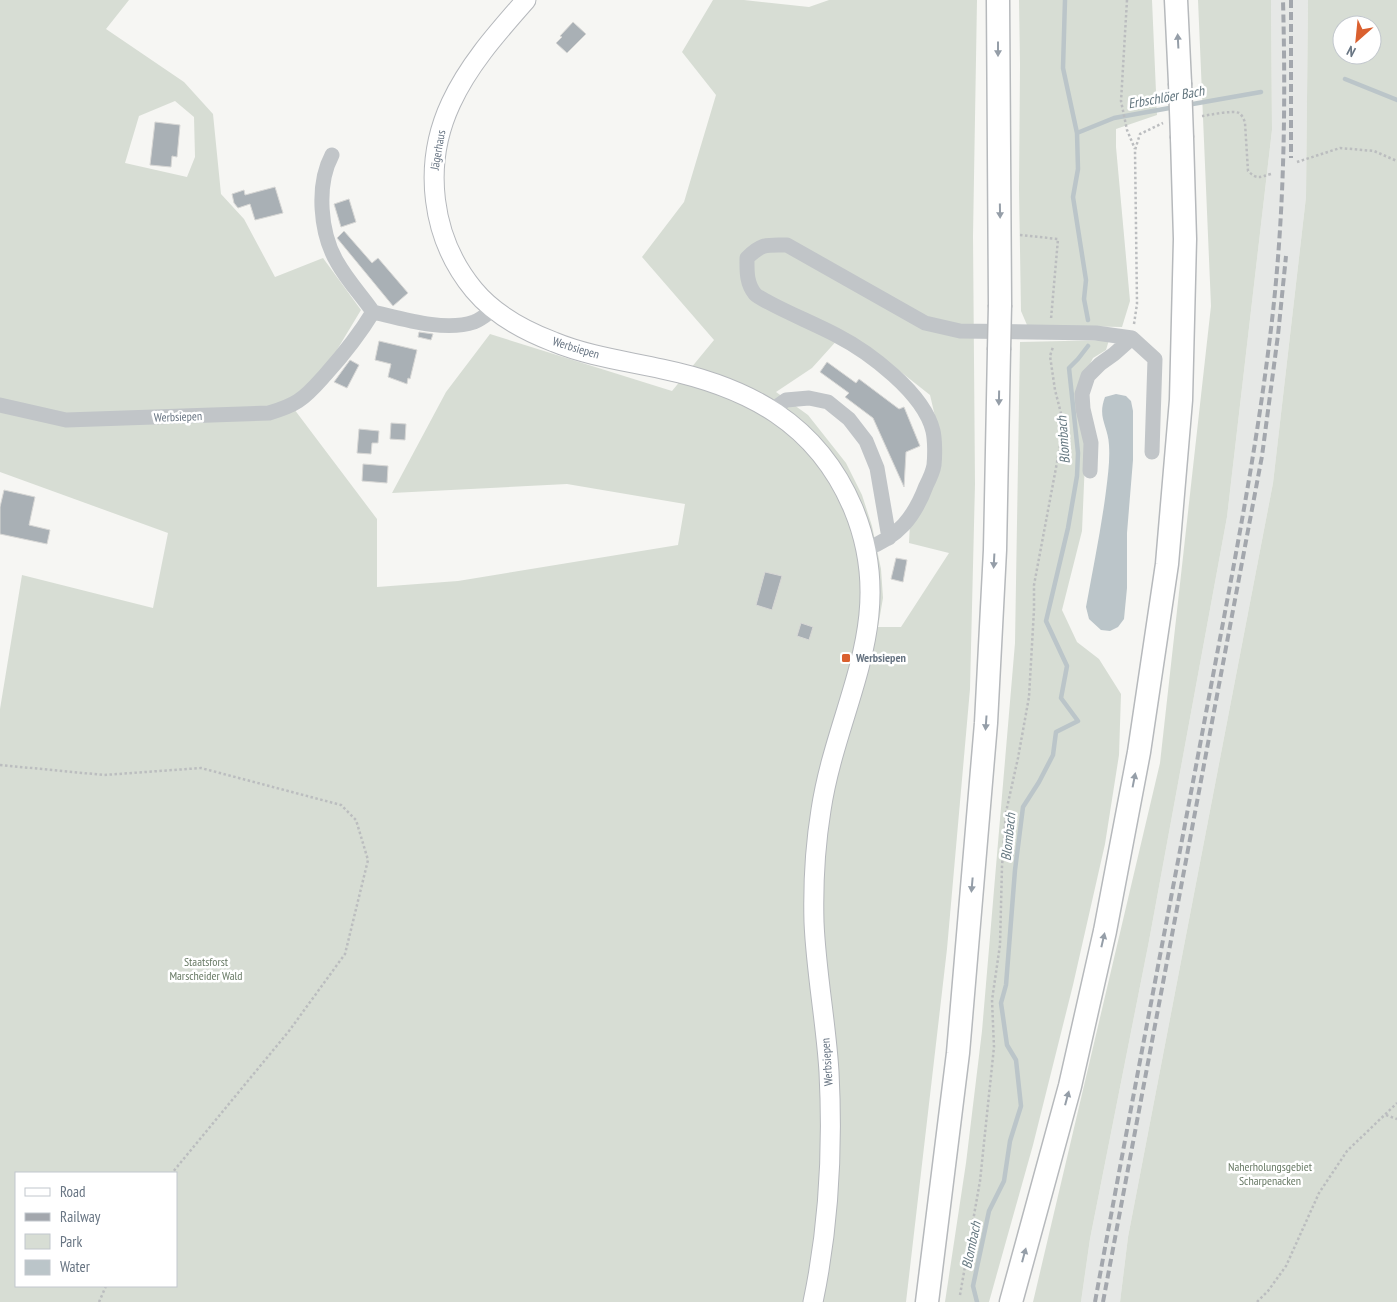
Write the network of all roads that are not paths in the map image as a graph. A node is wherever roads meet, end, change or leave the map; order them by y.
1 (526, 0) edge
2 (998, 0) edge
3 (1176, 0) edge
4 (332, 155) dead end
5 (494, 309) junction
6 (374, 312) junction
7 (1132, 338) junction
8 (0, 405) edge
9 (772, 410) junction
10 (1152, 452) dead end
11 (1090, 471) dead end
12 (889, 538) junction
13 (866, 549) junction
14 (813, 1302) edge
15 (927, 1302) edge
16 (1011, 1302) edge

1 - 5 main road, Jägerhaus
2 -> 15 highway, bridge
16 -> 3 highway, bridge
4 - 6 street
5 - 6 street
5 - 9 main road, Werbsiepen
6 - 8 street, Werbsiepen
7 - 10 street
7 - 11 street
7 - 12 street
9 - 12 street
9 - 13 main road, Werbsiepen
12 - 13 street
13 - 14 main road, Werbsiepen

